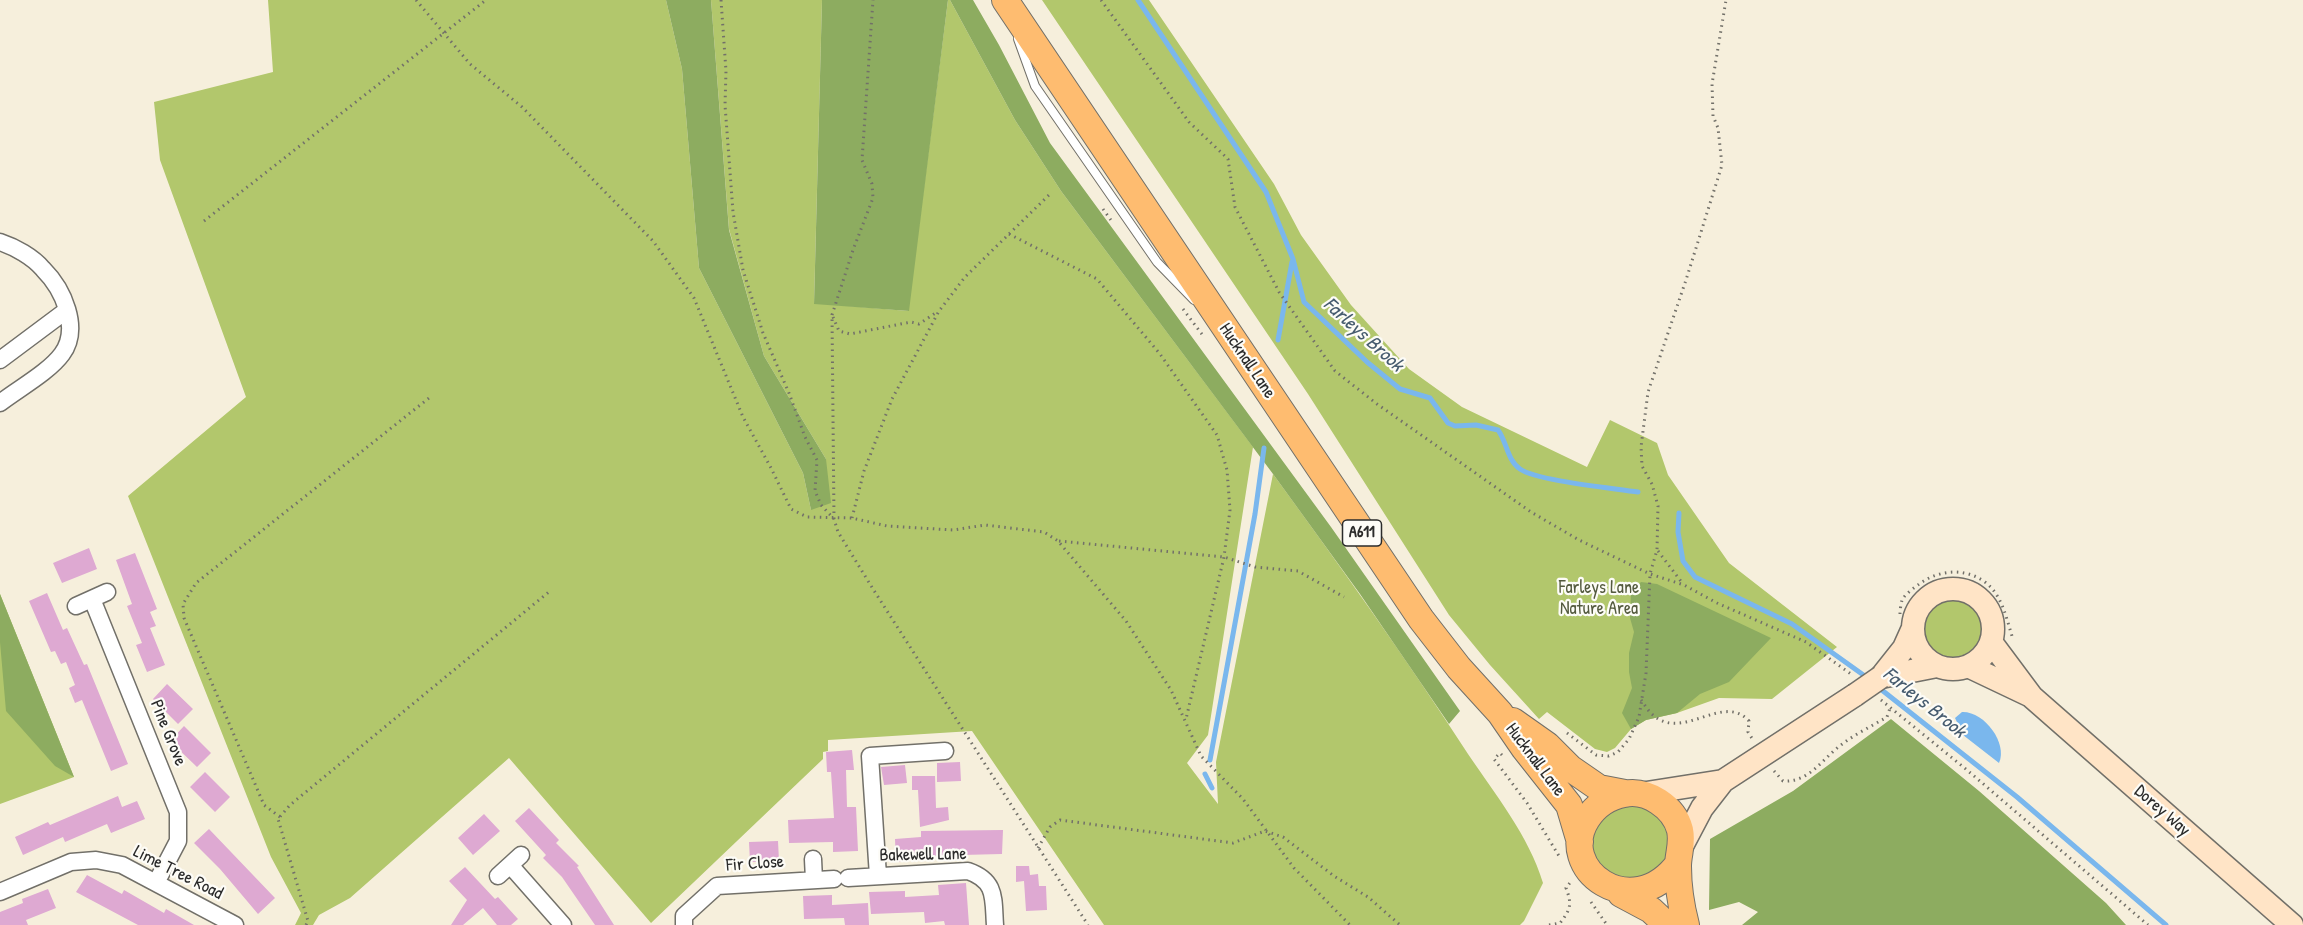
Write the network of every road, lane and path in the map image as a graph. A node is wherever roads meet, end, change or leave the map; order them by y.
1 (416, 0) edge
2 (486, 0) edge
3 (722, 0) edge
4 (873, 0) edge
5 (1005, 0) edge
6 (1101, 0) edge
7 (1726, 0) edge
8 (445, 32) junction
9 (1051, 193) dead end
10 (204, 220) dead end
11 (1009, 234) junction
12 (0, 242) edge
13 (67, 310) junction
14 (939, 311) junction
15 (832, 315) junction
16 (0, 360) edge
17 (429, 398) dead end
18 (0, 403) edge
19 (852, 518) junction
20 (834, 519) junction
21 (1058, 541) junction
22 (1657, 550) junction
23 (1224, 558) junction
24 (1650, 574) junction
25 (1684, 585) junction
26 (550, 591) dead end
27 (1344, 597) dead end
28 (76, 606) dead end
29 (1913, 628) junction
30 (1991, 642) junction
31 (1937, 666) junction
32 (1968, 666) junction
33 (1881, 677) junction
34 (1854, 686) junction
35 (2032, 697) junction
36 (1881, 700) dead end
37 (1500, 713) junction
38 (1186, 720) junction
39 (1560, 728) dead end
40 (945, 751) dead end
41 (1505, 758) dead end
42 (1723, 781) junction
43 (1633, 794) junction
44 (280, 817) junction
45 (1265, 831) junction
46 (1580, 842) junction
47 (1038, 849) junction
48 (1680, 855) junction
49 (813, 859) dead end
50 (510, 865) dead end
51 (1563, 865) dead end
52 (1567, 873) dead end
53 (878, 876) junction
54 (1575, 877) dead end
55 (841, 878) joint
56 (814, 880) junction
57 (1571, 881) junction
58 (156, 883) junction
59 (0, 892) edge
60 (1621, 894) junction
61 (235, 925) edge
62 (306, 925) edge
63 (563, 925) edge
64 (684, 925) edge
65 (995, 925) edge
66 (1088, 925) edge
67 (1350, 925) edge
68 (1400, 925) edge
69 (1548, 925) edge
70 (1667, 925) edge
71 (1686, 925) edge
72 (2148, 925) edge
73 (2292, 925) edge

1 - 8 path
2 - 8 path
3 - 20 path
4 - 15 path
5 - 37 main road, Hucknall Lane / A611
6 - 24 path
7 - 22 path
8 - 10 path
8 - 20 path
9 - 11 path
11 - 14 path
11 - 23 path
12 - 13 street
13 - 16 street
13 - 18 street
14 - 15 path
14 - 19 path
15 - 20 path
17 - 44 path
19 - 20 path
19 - 21 path
20 - 47 path
21 - 23 path
21 - 38 path
22 - 24 path
22 - 25 path
23 - 27 path
23 - 38 path
24 - 25 path
24 - 39 path
25 - 34 path
26 - 44 path
28 - 58 street, Pine Grove
29 - 30 street
29 - 31 street
29 - 33 street
30 - 32 street
30 - 35 street, Dorey Way
31 - 32 street
31 - 33 street
32 - 35 street, Dorey Way
33 - 34 street, bridge
34 - 42 street
35 - 73 street, Dorey Way
36 - 72 path
37 - 43 main road, Hucknall Lane / A611
37 - 46 main road, Hucknall Lane / A611
38 - 45 path
40 - 53 street
41 - 51 path
42 - 43 street
42 - 48 street
43 - 46 main road
43 - 48 main road, Hucknall Lane / A611
44 - 62 path
45 - 47 path
45 - 67 path
45 - 68 path
46 - 60 main road, Hucknall Lane / A611
47 - 66 path
48 - 60 main road
48 - 71 main road, Hucknall Lane / A611
49 - 56 street
50 - 63 street
52 - 57 path
53 - 55 street, Bakewell Lane
53 - 65 street, Bakewell Lane
54 - 57 path
55 - 56 street, Fir Close
56 - 64 street, Fir Close
57 - 69 path
58 - 59 street, Lime Tree Road
58 - 61 street, Lime Tree Road
60 - 70 main road, Hucknall Lane / A611

